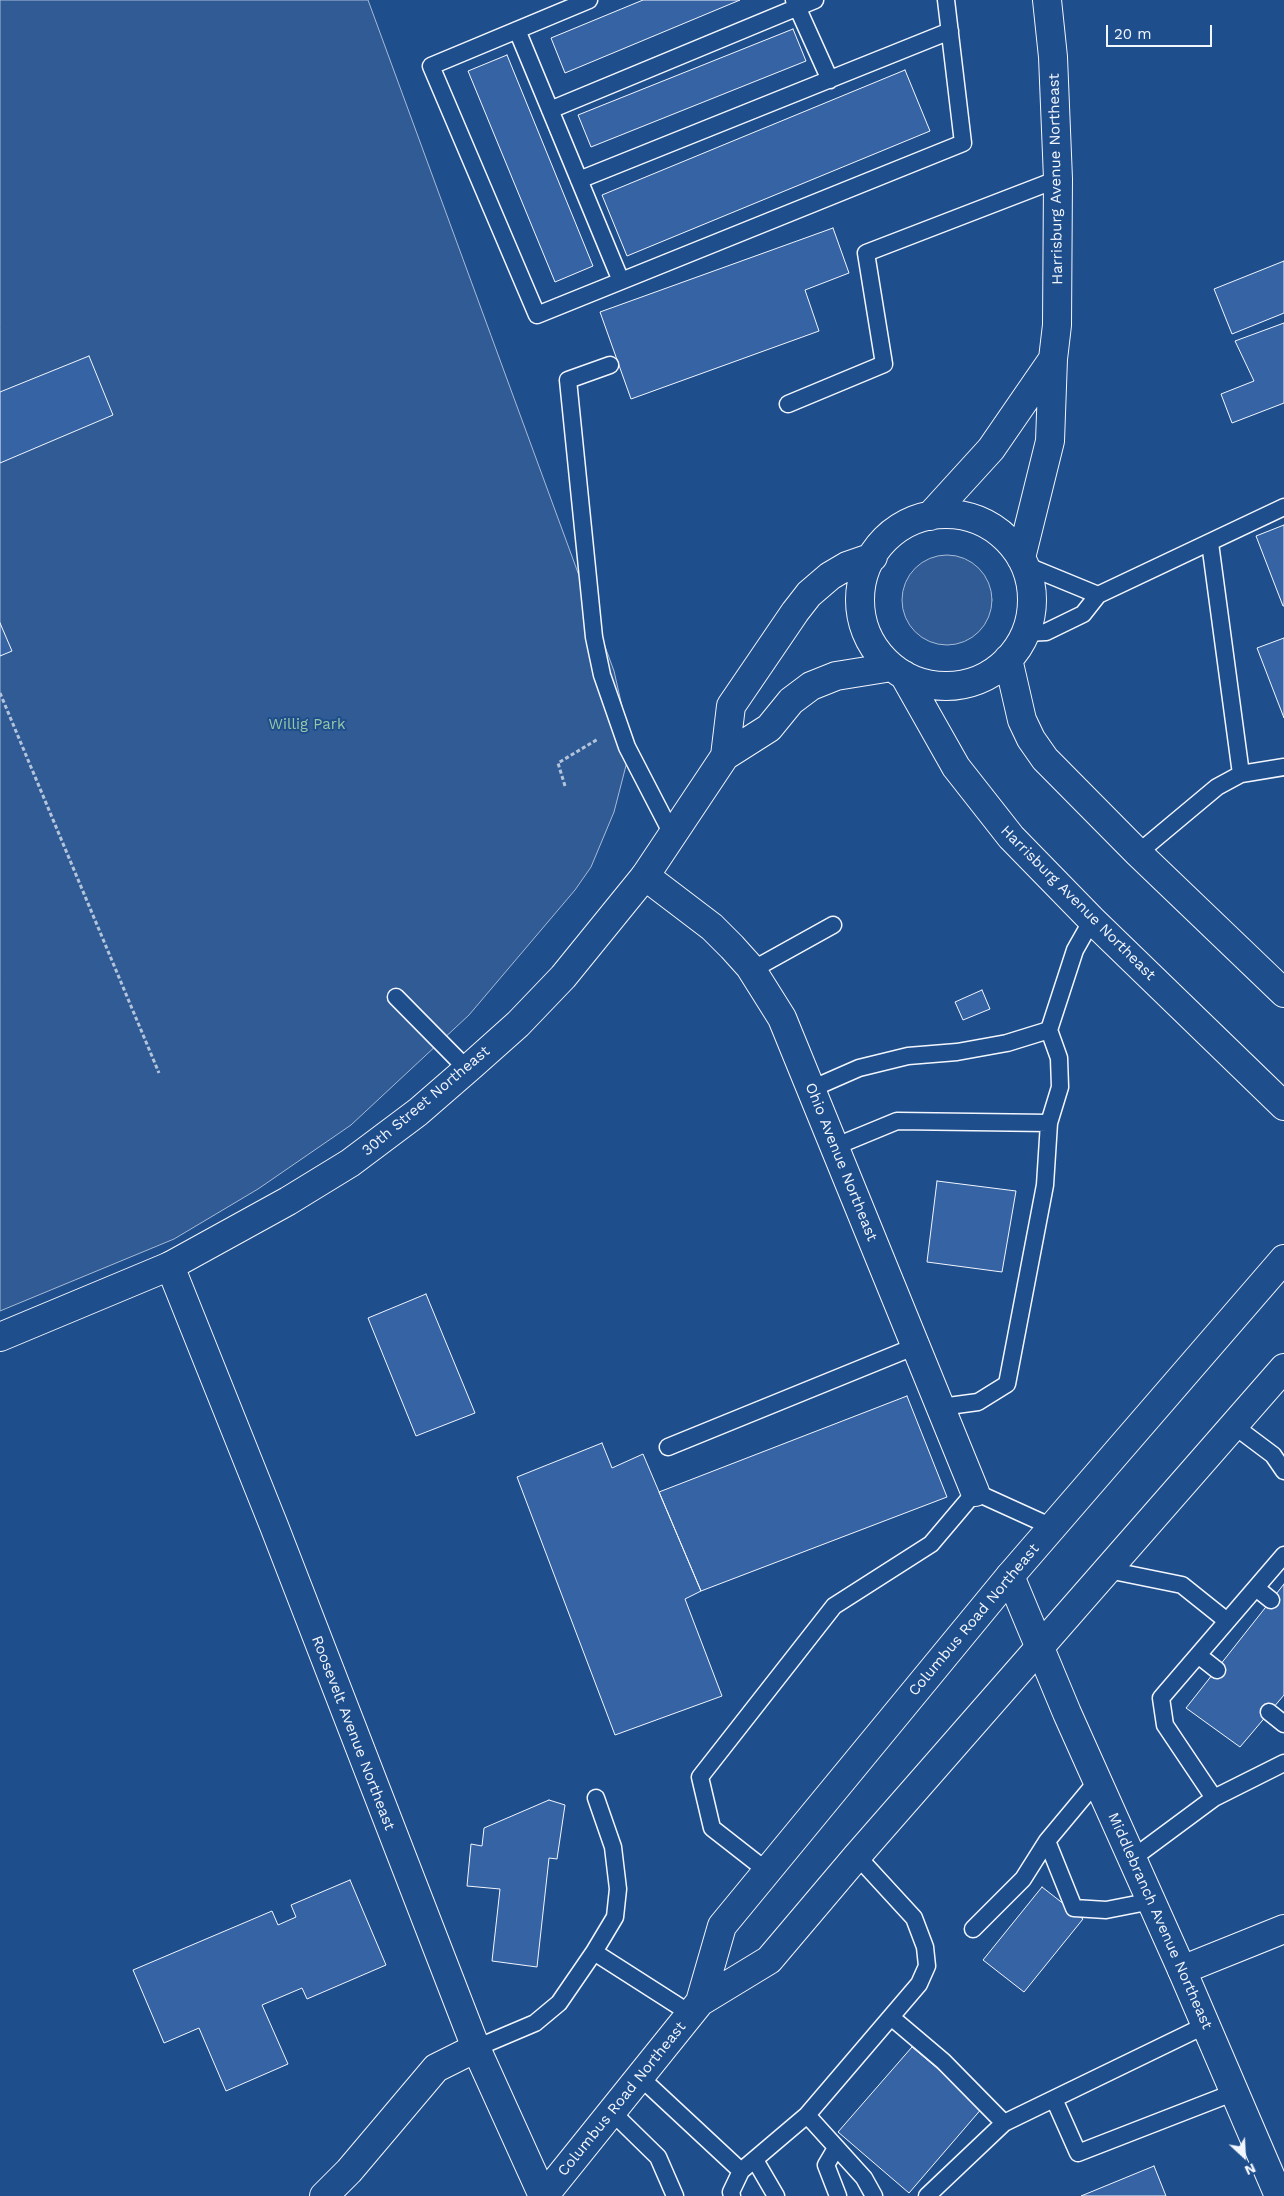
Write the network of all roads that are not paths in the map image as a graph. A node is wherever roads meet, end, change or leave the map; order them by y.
1 (589, 0) edge
2 (815, 0) edge
3 (946, 0) edge
4 (1047, 0) edge
5 (796, 4) edge
6 (517, 30) junction
7 (950, 31) junction
8 (830, 80) junction
9 (550, 110) junction
10 (1058, 179) junction
11 (579, 180) junction
12 (621, 281) junction
13 (1053, 358) junction
14 (610, 365) dead end
15 (788, 404) dead end
16 (1284, 507) edge
17 (930, 516) junction
18 (1210, 543) junction
19 (872, 557) junction
20 (1023, 562) junction
21 (1098, 595) junction
22 (1025, 633) junction
23 (1008, 659) junction
24 (898, 671) junction
25 (725, 756) junction
26 (1284, 767) edge
27 (1241, 774) junction
28 (673, 836) junction
29 (1138, 853) junction
30 (645, 876) junction
31 (1092, 920) junction
32 (833, 925) dead end
33 (752, 970) junction
34 (1284, 993) edge
35 (396, 997) dead end
36 (1049, 1030) junction
37 (467, 1069) junction
38 (811, 1089) junction
39 (1284, 1106) edge
40 (1049, 1123) junction
41 (834, 1147) junction
42 (1284, 1260) edge
43 (170, 1266) junction
44 (0, 1337) edge
45 (916, 1346) junction
46 (1284, 1368) edge
47 (941, 1407) junction
48 (1234, 1425) junction
49 (668, 1448) dead end
50 (1284, 1470) edge
51 (975, 1492) junction
52 (1052, 1528) junction
53 (1284, 1555) edge
54 (1108, 1570) junction
55 (1010, 1576) junction
56 (1256, 1588) junction
57 (1271, 1600) dead end
58 (1227, 1621) junction
59 (1040, 1646) junction
60 (1198, 1655) junction
61 (1217, 1670) dead end
62 (1269, 1712) dead end
63 (1284, 1724) edge
64 (1284, 1763) edge
65 (1097, 1781) junction
66 (596, 1798) dead end
67 (1214, 1798) junction
68 (1047, 1841) junction
69 (857, 1856) junction
70 (1133, 1858) junction
71 (767, 1871) junction
72 (1152, 1901) junction
73 (973, 1929) dead end
74 (1284, 1929) edge
75 (594, 1952) junction
76 (1182, 1970) junction
77 (695, 2008) junction
78 (891, 2017) junction
79 (1206, 2025) junction
80 (476, 2048) junction
81 (640, 2077) junction
82 (1235, 2092) junction
83 (1054, 2098) junction
84 (612, 2112) junction
85 (807, 2115) junction
86 (1004, 2123) junction
87 (836, 2148) junction
88 (755, 2160) junction
89 (741, 2171) junction
90 (669, 2191) edge
91 (324, 2196) edge
92 (544, 2196) edge
93 (732, 2196) edge
94 (776, 2196) edge
95 (838, 2196) edge
96 (874, 2196) edge
97 (927, 2196) edge
98 (1280, 2196) edge

1 - 6 lane
2 - 5 lane
3 - 7 lane
4 - 10 main road, Harrisburg Avenue Northeast
5 - 8 lane
5 - 9 lane
6 - 9 lane
6 - 12 lane
7 - 8 lane
7 - 12 lane
8 - 11 lane
9 - 11 lane
10 - 13 main road, Harrisburg Avenue Northeast
10 - 15 lane
11 - 12 lane
13 - 17 main road, Harrisburg Avenue Northeast
13 - 20 main road, Harrisburg Avenue Northeast
14 - 28 lane
16 - 18 lane
17 - 19 main road
17 - 20 main road
18 - 21 lane
18 - 27 lane
19 - 24 main road
19 - 25 main road, 30th Street Northeast
20 - 21 lane
20 - 22 main road
21 - 22 lane
22 - 23 main road
23 - 24 main road
23 - 29 main road
24 - 25 main road, 30th Street Northeast
24 - 31 main road, Harrisburg Avenue Northeast
25 - 28 main road, 30th Street Northeast
26 - 27 lane
27 - 29 lane
28 - 30 main road, 30th Street Northeast
29 - 34 main road
30 - 33 main road, Ohio Avenue Northeast
30 - 37 main road, 30th Street Northeast
31 - 36 lane
31 - 39 main road, Harrisburg Avenue Northeast
32 - 33 lane
33 - 38 main road, Ohio Avenue Northeast
35 - 37 lane
36 - 38 lane
36 - 40 lane
37 - 43 main road, 30th Street Northeast
38 - 41 main road, Ohio Avenue Northeast
40 - 41 lane
40 - 47 lane
41 - 45 main road, Ohio Avenue Northeast
42 - 52 main road, Columbus Road Northeast
43 - 44 main road, 30th Street Northeast
43 - 80 main road, Roosevelt Avenue Northeast
45 - 47 main road, Ohio Avenue Northeast
45 - 49 lane
46 - 48 main road, Columbus Road Northeast
47 - 51 main road, Ohio Avenue Northeast
48 - 50 lane
48 - 54 main road, Columbus Road Northeast
51 - 52 lane
51 - 71 lane
52 - 55 main road, Columbus Road Northeast
53 - 56 lane
54 - 58 lane
54 - 59 main road, Columbus Road Northeast
55 - 59 main road
55 - 71 main road, Columbus Road Northeast
56 - 57 lane
56 - 58 lane
58 - 60 lane
59 - 65 main road, Middlebranch Avenue Northeast
59 - 69 main road, Columbus Road Northeast
60 - 61 lane
60 - 67 lane
62 - 63 lane
64 - 67 lane
65 - 68 lane
65 - 70 main road, Middlebranch Avenue Northeast
66 - 75 lane
67 - 70 lane
68 - 72 lane
68 - 73 lane
69 - 77 main road, Columbus Road Northeast
69 - 78 lane
70 - 72 main road, Middlebranch Avenue Northeast
71 - 77 main road, Columbus Road Northeast
72 - 76 main road, Middlebranch Avenue Northeast
74 - 76 main road
75 - 77 lane
75 - 80 lane
76 - 79 main road, Middlebranch Avenue Northeast
77 - 81 main road, Columbus Road Northeast
78 - 85 lane
78 - 86 lane
79 - 82 main road, Middlebranch Avenue Northeast
79 - 83 lane
80 - 91 main road
80 - 92 main road, Roosevelt Avenue Northeast
81 - 84 main road, Columbus Road Northeast
81 - 89 lane
82 - 83 lane
82 - 98 main road, Middlebranch Avenue Northeast
83 - 86 lane
84 - 90 lane
84 - 92 main road, Columbus Road Northeast
85 - 87 lane
85 - 88 lane
86 - 97 lane
87 - 95 lane
87 - 96 lane
88 - 89 lane
88 - 94 lane
89 - 93 lane

